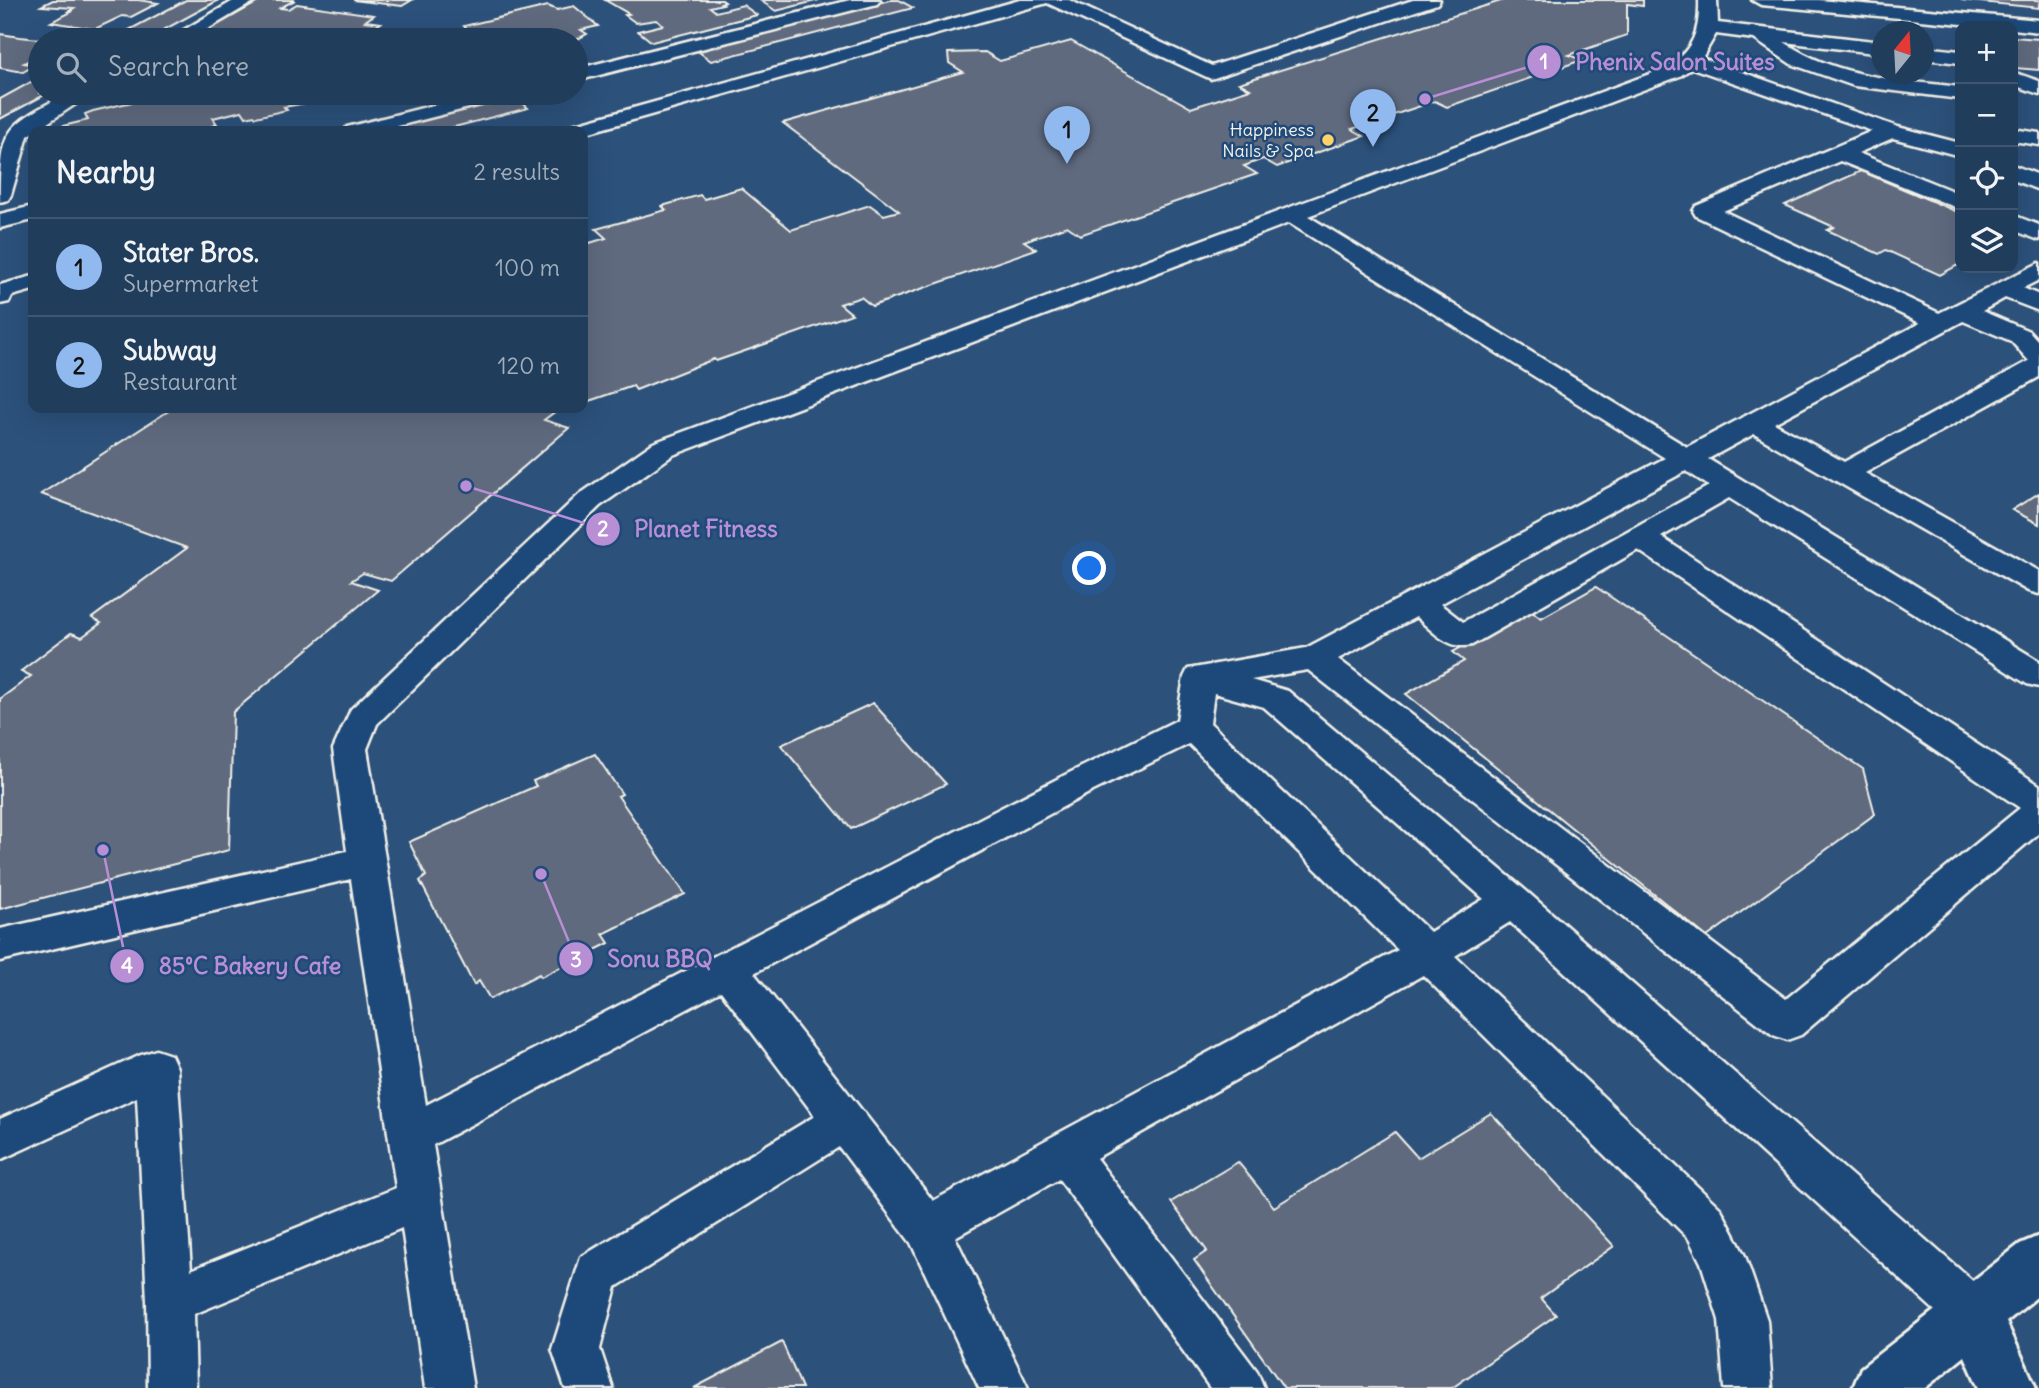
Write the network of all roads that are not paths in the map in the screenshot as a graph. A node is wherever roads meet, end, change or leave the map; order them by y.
1 (248, 0) edge
2 (871, 0) edge
3 (1040, 0) edge
4 (1054, 0) edge
5 (1431, 0) edge
6 (1761, 0) edge
7 (1956, 19) joint
8 (2039, 26) edge
9 (198, 28) edge
10 (1758, 33) junction
11 (1703, 34) edge
12 (1871, 47) edge
13 (1934, 54) edge
14 (1955, 56) edge
15 (588, 72) edge
16 (2018, 80) edge
17 (2039, 88) edge
18 (1955, 92) edge
19 (2018, 100) edge
20 (2039, 102) edge
21 (61, 105) edge
22 (457, 105) edge
23 (1890, 120) junction
24 (374, 126) edge
25 (588, 127) edge
26 (2018, 136) edge
27 (2039, 139) edge
28 (1955, 149) edge
29 (1839, 153) junction
30 (2018, 157) edge
31 (2039, 160) edge
32 (2018, 174) edge
33 (2039, 183) edge
34 (0, 195) edge
35 (1955, 200) edge
36 (28, 213) edge
37 (1291, 215) junction
38 (0, 221) edge
39 (2018, 224) edge
40 (2039, 233) edge
41 (2039, 270) edge
42 (28, 284) edge
43 (2004, 289) junction
44 (0, 297) edge
45 (2039, 304) edge
46 (1950, 317) junction
47 (2039, 357) edge
48 (2039, 366) edge
49 (1753, 422) junction
50 (1685, 458) junction
51 (1843, 474) junction
52 (1730, 486) junction
53 (1637, 536) junction
54 (2039, 584) edge
55 (1418, 602) junction
56 (1314, 658) junction
57 (2039, 676) edge
58 (1200, 677) junction
59 (1193, 727) junction
60 (2039, 803) edge
61 (2039, 813) edge
62 (367, 860) junction
63 (1512, 901) junction
64 (0, 945) edge
65 (1428, 953) junction
66 (727, 968) junction
67 (844, 1121) junction
68 (409, 1136) junction
69 (0, 1140) edge
70 (1065, 1152) junction
71 (419, 1200) junction
72 (927, 1228) junction
73 (2039, 1262) edge
74 (170, 1301) junction
75 (1973, 1314) junction
76 (172, 1388) edge
77 (449, 1388) edge
78 (589, 1388) edge
79 (1004, 1388) edge
80 (1240, 1388) edge
81 (1748, 1388) edge
82 (1881, 1388) edge
83 (2008, 1388) edge

1 - 9 lane
2 - 15 lane
3 - 25 lane
4 - 5 lane
6 - 7 lane
7 - 8 lane
10 - 11 lane
10 - 12 lane
10 - 18 lane
11 - 23 lane
11 - 37 lane
13 - 14 lane
16 - 17 lane
19 - 20 lane
21 - 34 lane
22 - 24 lane
23 - 28 lane
23 - 29 lane
26 - 27 lane
29 - 35 lane
29 - 46 lane
30 - 31 lane
32 - 33 lane
36 - 38 lane
37 - 50 lane
37 - 62 lane
39 - 40 lane
41 - 43 lane
42 - 44 lane
43 - 45 lane
43 - 46 lane
46 - 47 lane
46 - 49 lane
48 - 51 lane
49 - 50 lane
49 - 51 lane
50 - 52 lane
50 - 55 lane
51 - 54 lane
52 - 53 lane
52 - 57 lane
53 - 55 lane
53 - 60 lane
55 - 56 lane
56 - 58 lane
56 - 61 lane
58 - 59 lane
58 - 63 lane
59 - 65 lane
59 - 66 lane
62 - 64 lane
62 - 68 lane
63 - 65 lane
63 - 75 lane
65 - 70 lane
65 - 81 lane
66 - 67 lane
66 - 68 lane
67 - 72 lane
67 - 78 lane
68 - 71 lane
69 - 74 lane
70 - 72 lane
70 - 80 lane
71 - 74 lane
71 - 77 lane
72 - 79 lane
73 - 75 main road
74 - 76 lane
75 - 82 main road
75 - 83 main road

